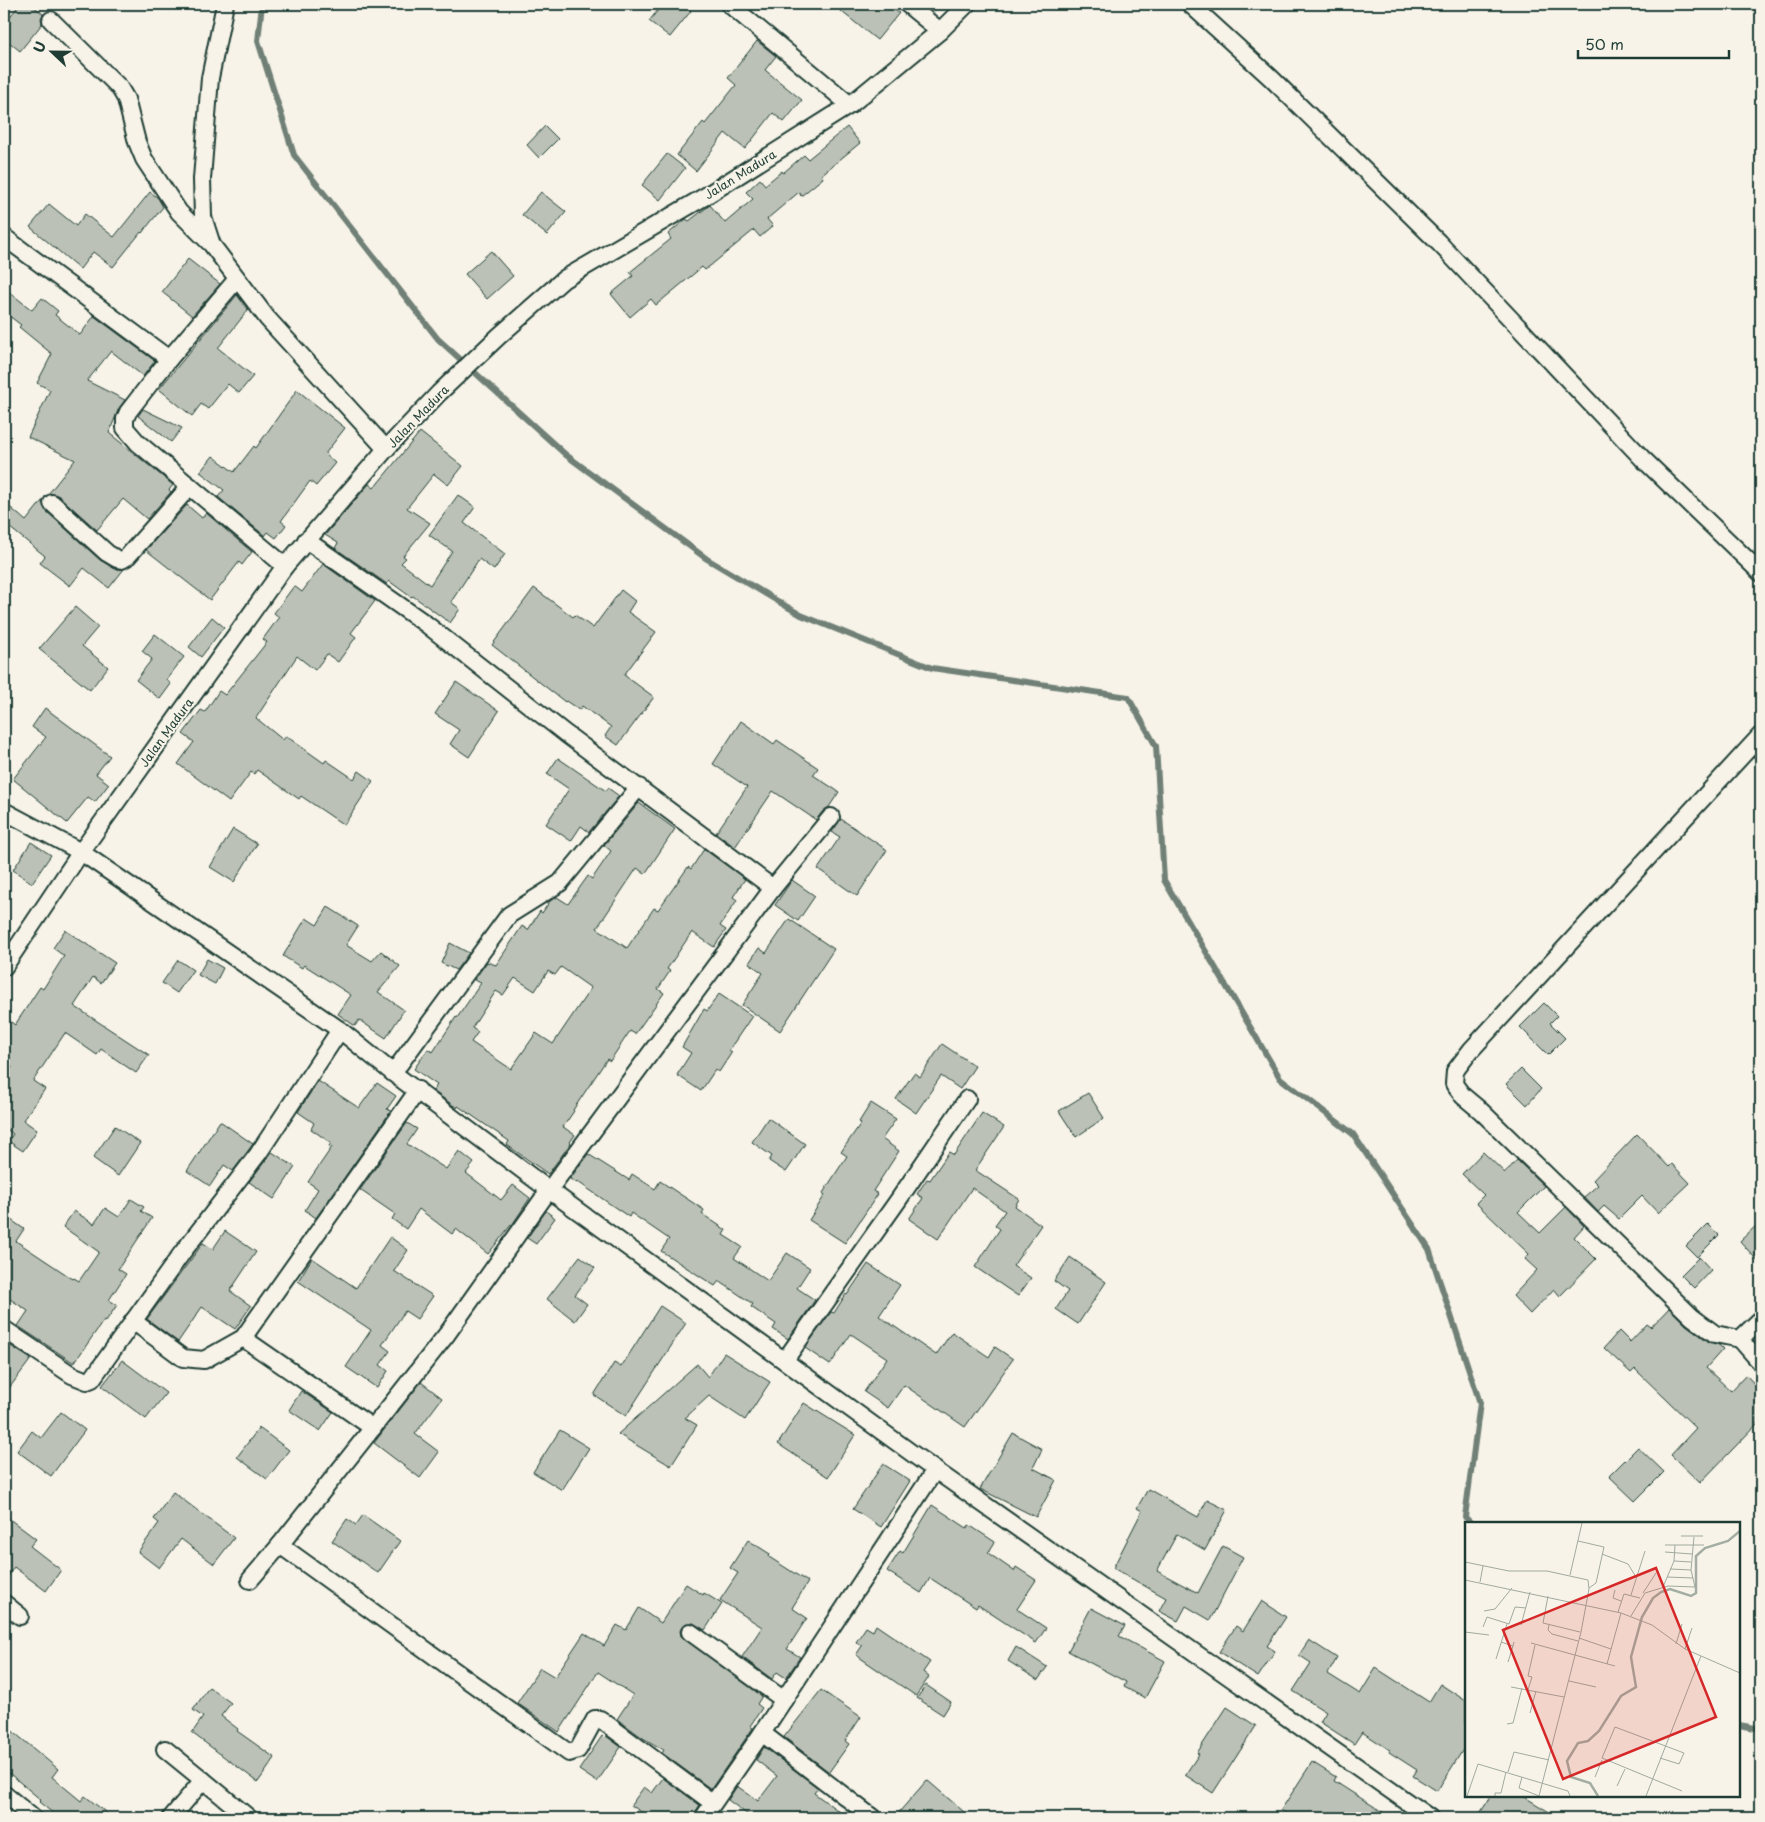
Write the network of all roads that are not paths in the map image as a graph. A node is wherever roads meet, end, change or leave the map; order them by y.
1 (225, 4) edge
2 (729, 4) edge
3 (907, 4) edge
4 (967, 4) edge
5 (1190, 4) edge
6 (51, 20) dead end
7 (940, 31) junction
8 (850, 105) junction
9 (5, 234) edge
10 (212, 245) junction
11 (238, 279) junction
12 (169, 359) junction
13 (386, 449) junction
14 (190, 486) junction
15 (52, 503) dead end
16 (306, 540) junction
17 (285, 566) junction
18 (1761, 573) edge
19 (1761, 735) edge
20 (638, 787) junction
21 (4, 811) edge
22 (831, 817) dead end
23 (81, 852) junction
24 (773, 888) junction
25 (4, 967) edge
26 (340, 1030) junction
27 (393, 1072) junction
28 (418, 1090) junction
29 (967, 1099) dead end
30 (549, 1190) junction
31 (1761, 1319) edge
32 (133, 1321) junction
33 (4, 1329) edge
34 (243, 1338) junction
35 (1740, 1339) junction
36 (785, 1360) junction
37 (1761, 1362) edge
38 (373, 1428) junction
39 (935, 1470) junction
40 (280, 1545) junction
41 (250, 1580) dead end
42 (4, 1603) edge
43 (20, 1616) dead end
44 (690, 1632) dead end
45 (784, 1700) junction
46 (762, 1733) junction
47 (165, 1749) dead end
48 (203, 1780) junction
49 (4, 1794) edge
50 (713, 1803) junction
51 (33, 1818) edge
52 (171, 1818) edge
53 (249, 1818) edge
54 (703, 1818) edge
55 (873, 1818) edge
56 (1430, 1818) edge

1 - 10 street
2 - 8 street
3 - 7 street
4 - 7 street, Jalan Madura
5 - 18 street
6 - 10 street
7 - 8 street, Jalan Madura
8 - 13 street, Jalan Madura
9 - 12 street
10 - 11 street
11 - 12 street
11 - 13 street
12 - 14 street
13 - 16 street, Jalan Madura
14 - 15 street
14 - 17 street
16 - 17 street, Jalan Madura
16 - 20 street
17 - 23 street, Jalan Madura
19 - 35 street
20 - 24 street
20 - 27 street
21 - 23 street
22 - 24 street
23 - 25 street, Jalan Madura
23 - 26 street
24 - 30 street
26 - 27 street
26 - 32 street
27 - 28 street
28 - 30 street
28 - 34 street
29 - 36 street
30 - 36 street
30 - 38 street
31 - 35 street
32 - 33 street
32 - 34 street
34 - 38 street
35 - 37 street
36 - 39 street
38 - 40 street
39 - 45 street
39 - 56 street
40 - 41 street
40 - 50 street
42 - 43 street
44 - 45 street
45 - 46 street
46 - 50 street
46 - 55 street
47 - 48 street
48 - 52 street
48 - 53 street
49 - 51 street
50 - 54 street

